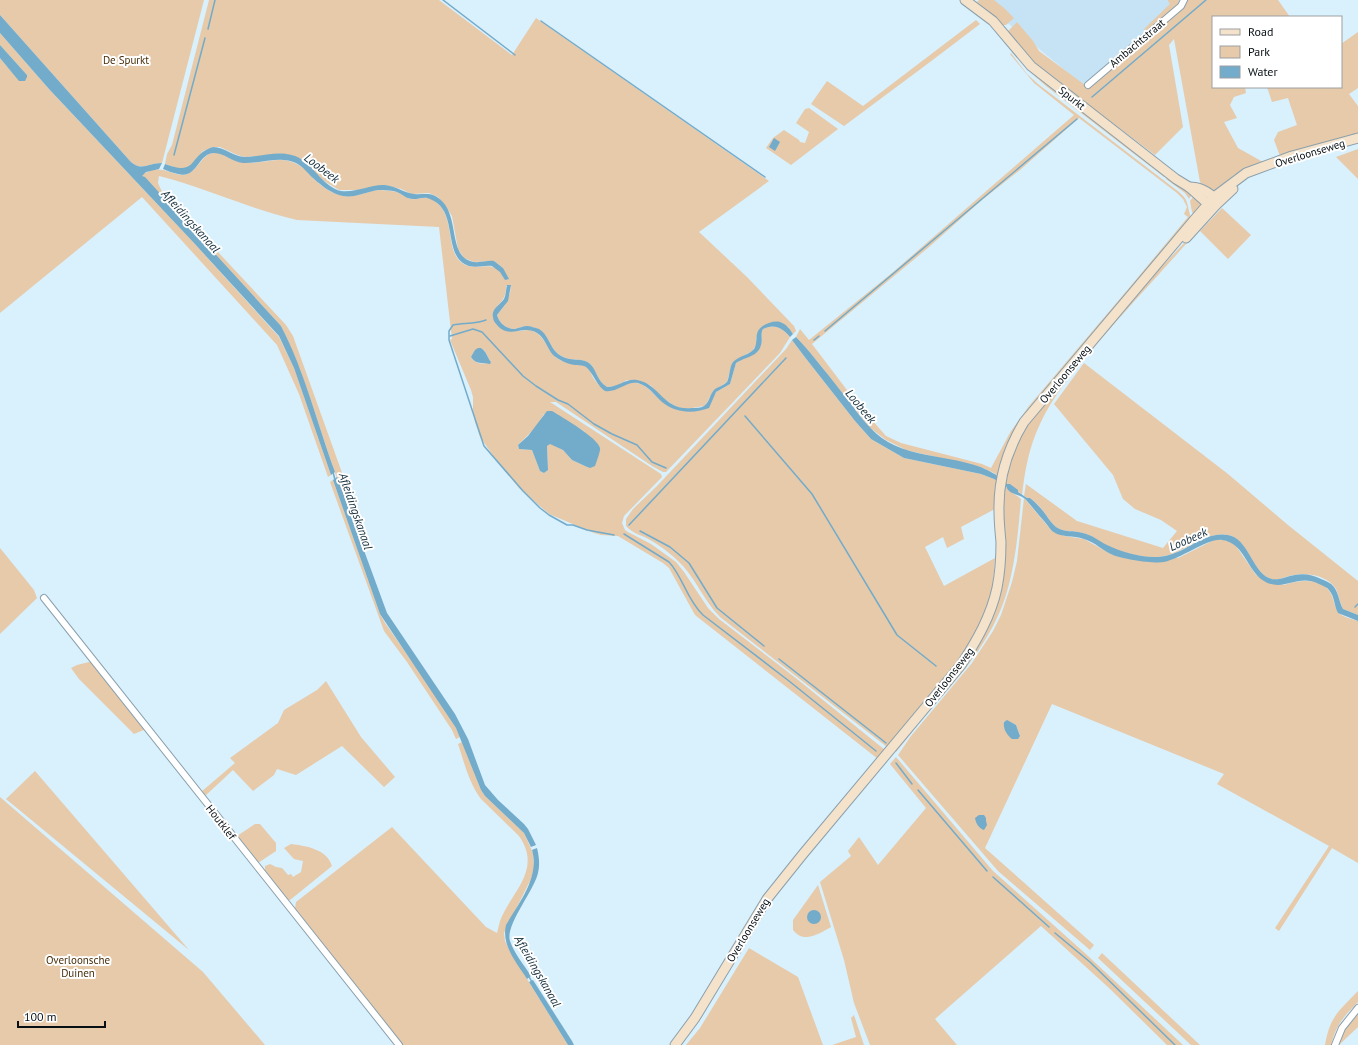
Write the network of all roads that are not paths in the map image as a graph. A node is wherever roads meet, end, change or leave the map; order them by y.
1 (965, 0) edge
2 (1184, 0) edge
3 (1088, 85) dead end
4 (1358, 138) edge
5 (1213, 202) junction
6 (44, 598) dead end
7 (1358, 1008) edge
8 (399, 1045) edge
9 (675, 1045) edge
10 (1334, 1045) edge

1 - 5 street, Spurkt
2 - 3 street, Ambachtstraat
4 - 5 street, Overloonseweg
5 - 9 street, Overloonseweg
6 - 8 street, Houtklef
7 - 10 street

